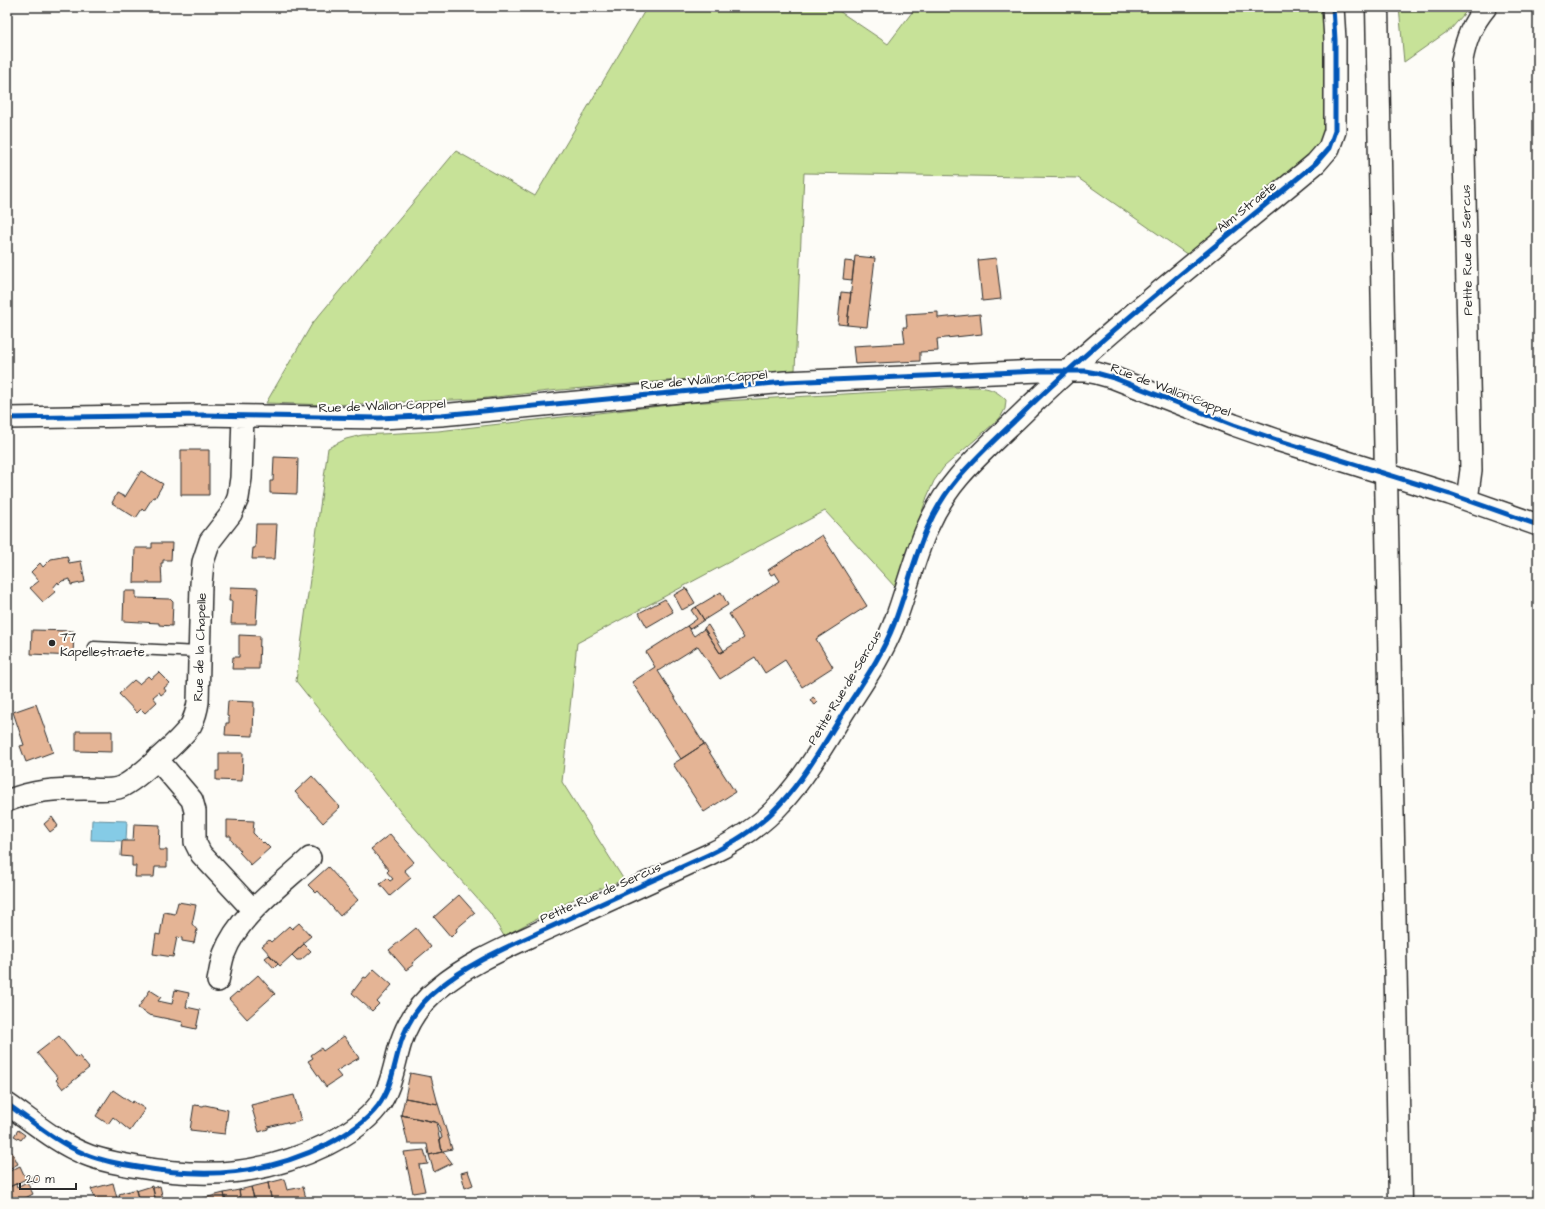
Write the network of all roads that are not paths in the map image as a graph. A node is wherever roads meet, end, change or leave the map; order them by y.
1 (1333, 7) edge
2 (1378, 7) edge
3 (1486, 7) edge
4 (1067, 371) junction
5 (243, 416) junction
6 (7, 418) edge
7 (1387, 474) junction
8 (1467, 500) junction
9 (1538, 525) edge
10 (94, 647) dead end
11 (199, 652) junction
12 (157, 759) junction
13 (8, 797) edge
14 (310, 858) dead end
15 (253, 910) junction
16 (218, 981) dead end
17 (7, 1104) edge
18 (1400, 1202) edge

1 - 4 street, Alm Straete
2 - 7 main road
3 - 8 street, Petite Rue de Sercus
4 - 5 street, Rue de Wallon-Cappel
4 - 7 street, Rue de Wallon-Cappel
4 - 17 street, Petite Rue de Sercus
5 - 6 street, Rue de Wallon-Cappel
5 - 11 street, Rue de la Chapelle
7 - 8 street, Rue de Wallon-Cappel
7 - 18 main road
8 - 9 street, Rue de Wallon-Cappel
10 - 11 lane
11 - 12 street, Rue de la Chapelle
12 - 13 street, Rue de la Chapelle
12 - 15 street
14 - 15 street
15 - 16 street

